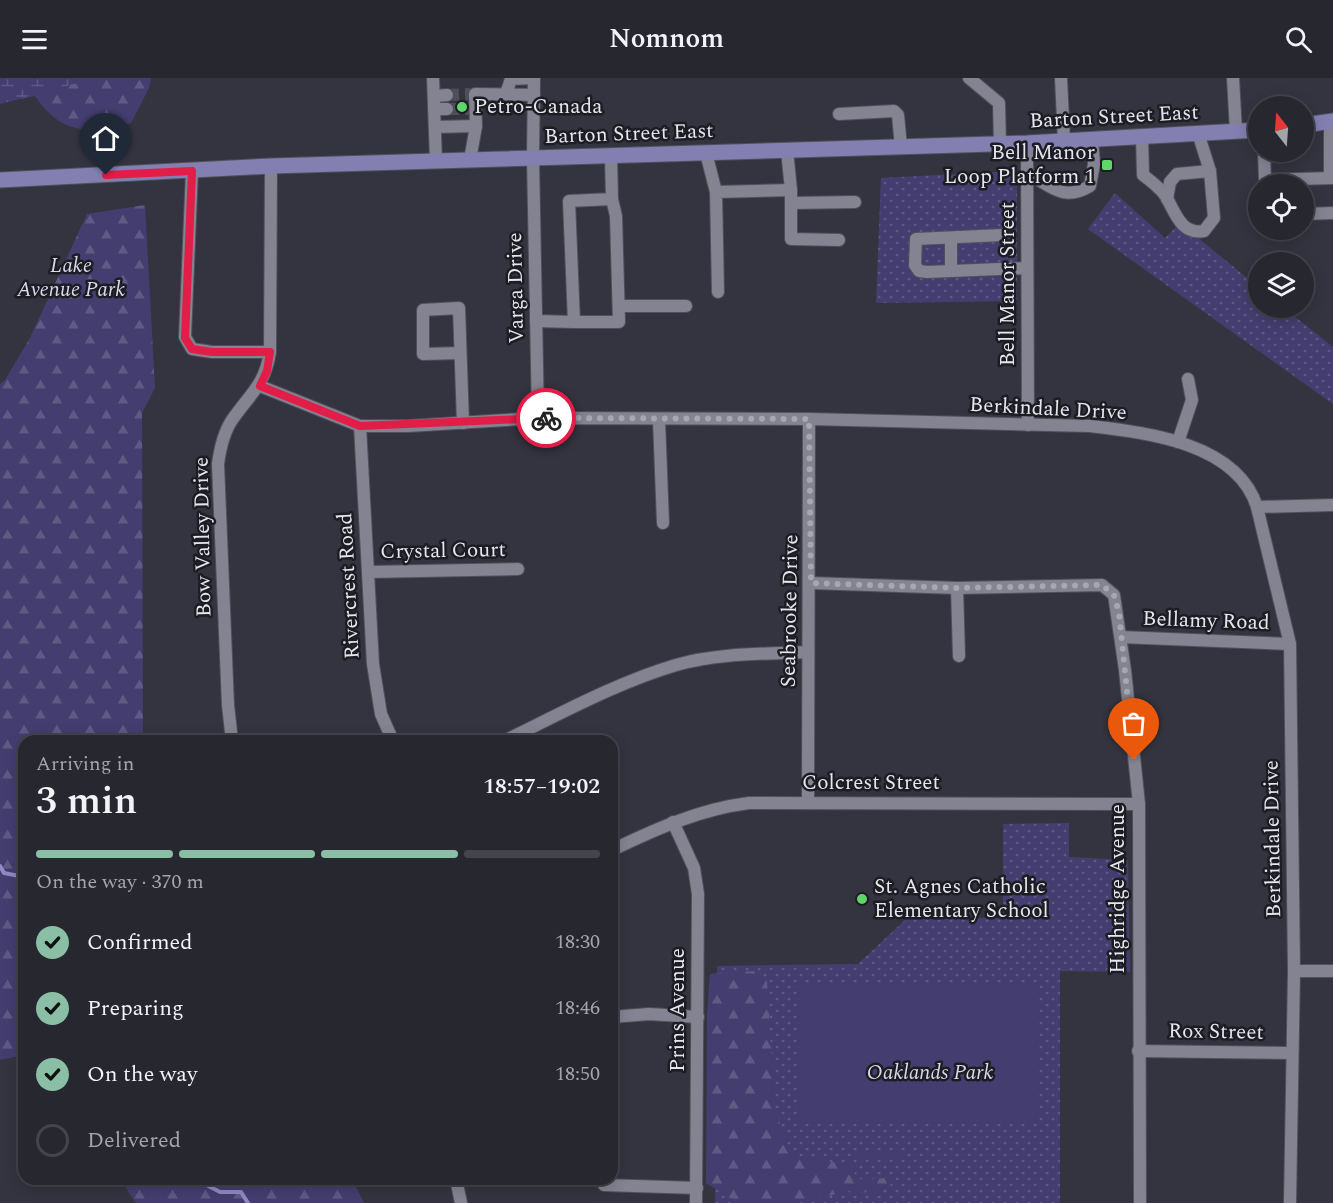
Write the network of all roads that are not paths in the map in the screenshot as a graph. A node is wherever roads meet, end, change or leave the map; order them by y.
1 (433, 78) edge
2 (534, 78) edge
3 (969, 78) edge
4 (1061, 78) edge
5 (1233, 78) edge
6 (506, 94) junction
7 (534, 95) junction
8 (839, 114) dead end
9 (1331, 121) edge
10 (1314, 124) edge
11 (476, 126) junction
12 (435, 127) junction
13 (1248, 130) edge
14 (1236, 131) junction
15 (1198, 133) junction
16 (1142, 136) junction
17 (1092, 139) junction
18 (1064, 141) junction
19 (1027, 143) junction
20 (1000, 144) junction
21 (901, 147) junction
22 (787, 150) junction
23 (706, 153) junction
24 (611, 156) junction
25 (533, 158) junction
26 (470, 160) junction
27 (436, 161) junction
28 (271, 166) junction
29 (192, 171) junction
30 (1210, 171) junction
31 (1027, 173) junction
32 (1332, 178) edge
33 (1314, 179) edge
34 (0, 180) edge
35 (716, 192) junction
36 (791, 197) junction
37 (612, 199) junction
38 (1167, 199) junction
39 (855, 202) dead end
40 (1333, 213) edge
41 (1314, 214) edge
42 (1002, 235) dead end
43 (951, 238) junction
44 (839, 240) dead end
45 (1027, 268) junction
46 (951, 270) junction
47 (718, 292) dead end
48 (619, 306) junction
49 (686, 306) dead end
50 (536, 321) junction
51 (574, 322) junction
52 (270, 352) junction
53 (460, 353) junction
54 (1188, 379) dead end
55 (260, 386) junction
56 (538, 418) junction
57 (809, 419) junction
58 (659, 420) junction
59 (463, 423) junction
60 (1028, 425) junction
61 (360, 426) junction
62 (1178, 442) junction
63 (1333, 505) edge
64 (1257, 507) junction
65 (663, 523) dead end
66 (518, 569) dead end
67 (368, 572) junction
68 (811, 583) junction
69 (957, 588) junction
70 (1120, 638) junction
71 (1290, 644) junction
72 (808, 652) junction
73 (959, 656) dead end
74 (231, 735) edge
75 (390, 735) edge
76 (517, 735) edge
77 (808, 802) junction
78 (1139, 804) junction
79 (673, 822) junction
80 (618, 847) edge
81 (1294, 971) junction
82 (1333, 971) edge
83 (618, 1017) edge
84 (698, 1017) junction
85 (1138, 1051) junction
86 (1292, 1053) junction
87 (457, 1185) edge
88 (604, 1185) dead end
89 (697, 1188) junction
90 (461, 1203) edge
91 (696, 1203) edge
92 (1140, 1203) edge
93 (1290, 1203) edge

1 - 12 street
2 - 6 street
2 - 7 street, Varga Drive
3 - 20 street
4 - 18 street
5 - 14 street
6 - 7 street
6 - 11 street
7 - 25 street, Varga Drive
8 - 21 street
9 - 10 main road
9 - 32 street
11 - 12 street
11 - 26 street
12 - 27 street
13 - 14 main road, Barton Street East
14 - 15 main road, Barton Street East
15 - 16 main road, Barton Street East
15 - 30 street
16 - 17 main road, Barton Street East
16 - 38 street
17 - 18 main road, Barton Street East
17 - 31 street
18 - 19 main road, Barton Street East
19 - 20 main road, Barton Street East
19 - 31 street, Bell Manor Street
20 - 21 main road, Barton Street East
21 - 22 main road, Barton Street East
22 - 23 main road, Barton Street East
22 - 36 street
23 - 24 main road, Barton Street East
23 - 35 street
24 - 25 main road, Barton Street East
24 - 37 street
25 - 26 main road, Barton Street East
25 - 50 street, Varga Drive
26 - 27 main road, Barton Street East
27 - 28 main road, Barton Street East
28 - 29 main road, Barton Street East
28 - 52 street, Bow Valley Drive
29 - 34 main road, Barton Street East
29 - 52 street
30 - 38 street
30 - 38 street
31 - 45 street, Bell Manor Street
32 - 33 street
35 - 36 street
35 - 47 street
36 - 39 street
36 - 44 street
37 - 48 street
37 - 51 street
40 - 41 street
42 - 43 street
43 - 46 street
43 - 46 street
45 - 46 street
45 - 60 street, Bell Manor Street
48 - 49 street
48 - 51 street
50 - 51 street
50 - 56 street, Varga Drive
52 - 55 street, Bow Valley Drive
53 - 53 street
53 - 59 street
54 - 62 street
55 - 61 street, Berkindale Drive
55 - 74 street, Bow Valley Drive
56 - 58 street, Berkindale Drive
56 - 59 street, Berkindale Drive
57 - 58 street, Berkindale Drive
57 - 60 street, Berkindale Drive
57 - 68 street, Seabrooke Drive
58 - 65 street
59 - 61 street, Berkindale Drive
60 - 62 street, Berkindale Drive
61 - 67 street, Rivercrest Road
62 - 64 street, Berkindale Drive
63 - 64 street
64 - 71 street, Berkindale Drive
66 - 67 street, Crystal Court
67 - 75 street, Rivercrest Road
68 - 69 street, Highridge Avenue
68 - 72 street, Seabrooke Drive
69 - 70 street, Highridge Avenue
69 - 73 street
70 - 71 street, Bellamy Road
70 - 78 street, Highridge Avenue
71 - 81 street, Berkindale Drive
72 - 76 street
72 - 77 street, Seabrooke Drive
77 - 78 street, Colcrest Street
77 - 79 street, Colcrest Street
78 - 85 street, Highridge Avenue
79 - 80 street, Colcrest Street
79 - 84 street, Prins Avenue
81 - 82 street
81 - 86 street, Berkindale Drive
83 - 84 street
84 - 89 street, Prins Avenue
85 - 86 street, Rox Street
85 - 92 street, Highridge Avenue
86 - 93 street, Berkindale Drive
87 - 90 street
88 - 89 street
89 - 91 street, Prins Avenue

